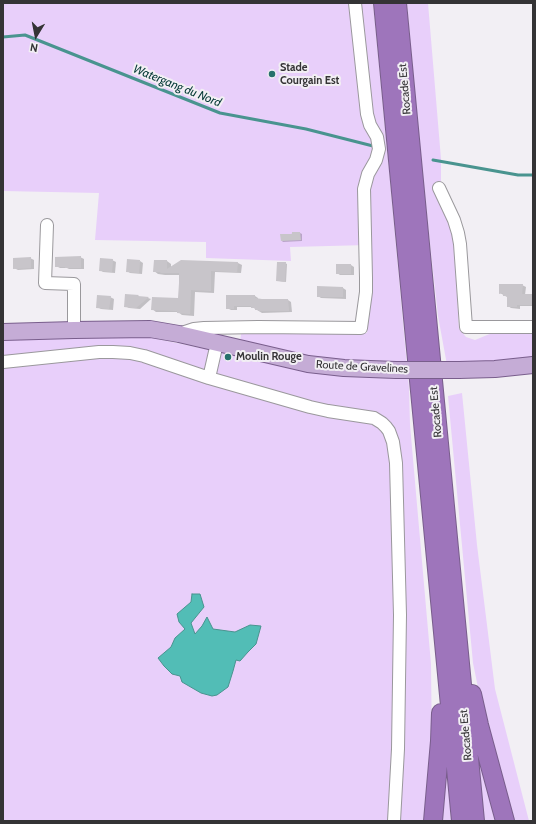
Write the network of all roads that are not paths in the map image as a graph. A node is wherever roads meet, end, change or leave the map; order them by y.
1 (356, 3) edge
2 (383, 3) edge
3 (397, 3) edge
4 (439, 188) dead end
5 (47, 225) dead end
6 (533, 327) edge
7 (74, 330) junction
8 (3, 332) edge
9 (179, 334) junction
10 (217, 343) junction
11 (3, 362) edge
12 (533, 365) edge
13 (209, 378) junction
14 (453, 591) junction
15 (446, 667) junction
16 (394, 821) edge
17 (433, 821) edge
18 (461, 821) edge
19 (475, 821) edge
20 (505, 821) edge

1 - 9 street
2 - 15 highway, Rocade Est
3 - 14 highway, Rocade Est
4 - 6 street
5 - 7 street
7 - 8 main road, Route de Gravelines
7 - 9 main road, Route de Gravelines
9 - 10 main road, Route de Gravelines
10 - 12 main road, Route de Gravelines, bridge
10 - 13 street
11 - 13 street
13 - 16 street
14 - 19 highway, Rocade Est
14 - 20 highway
15 - 17 highway
15 - 18 highway, Rocade Est

